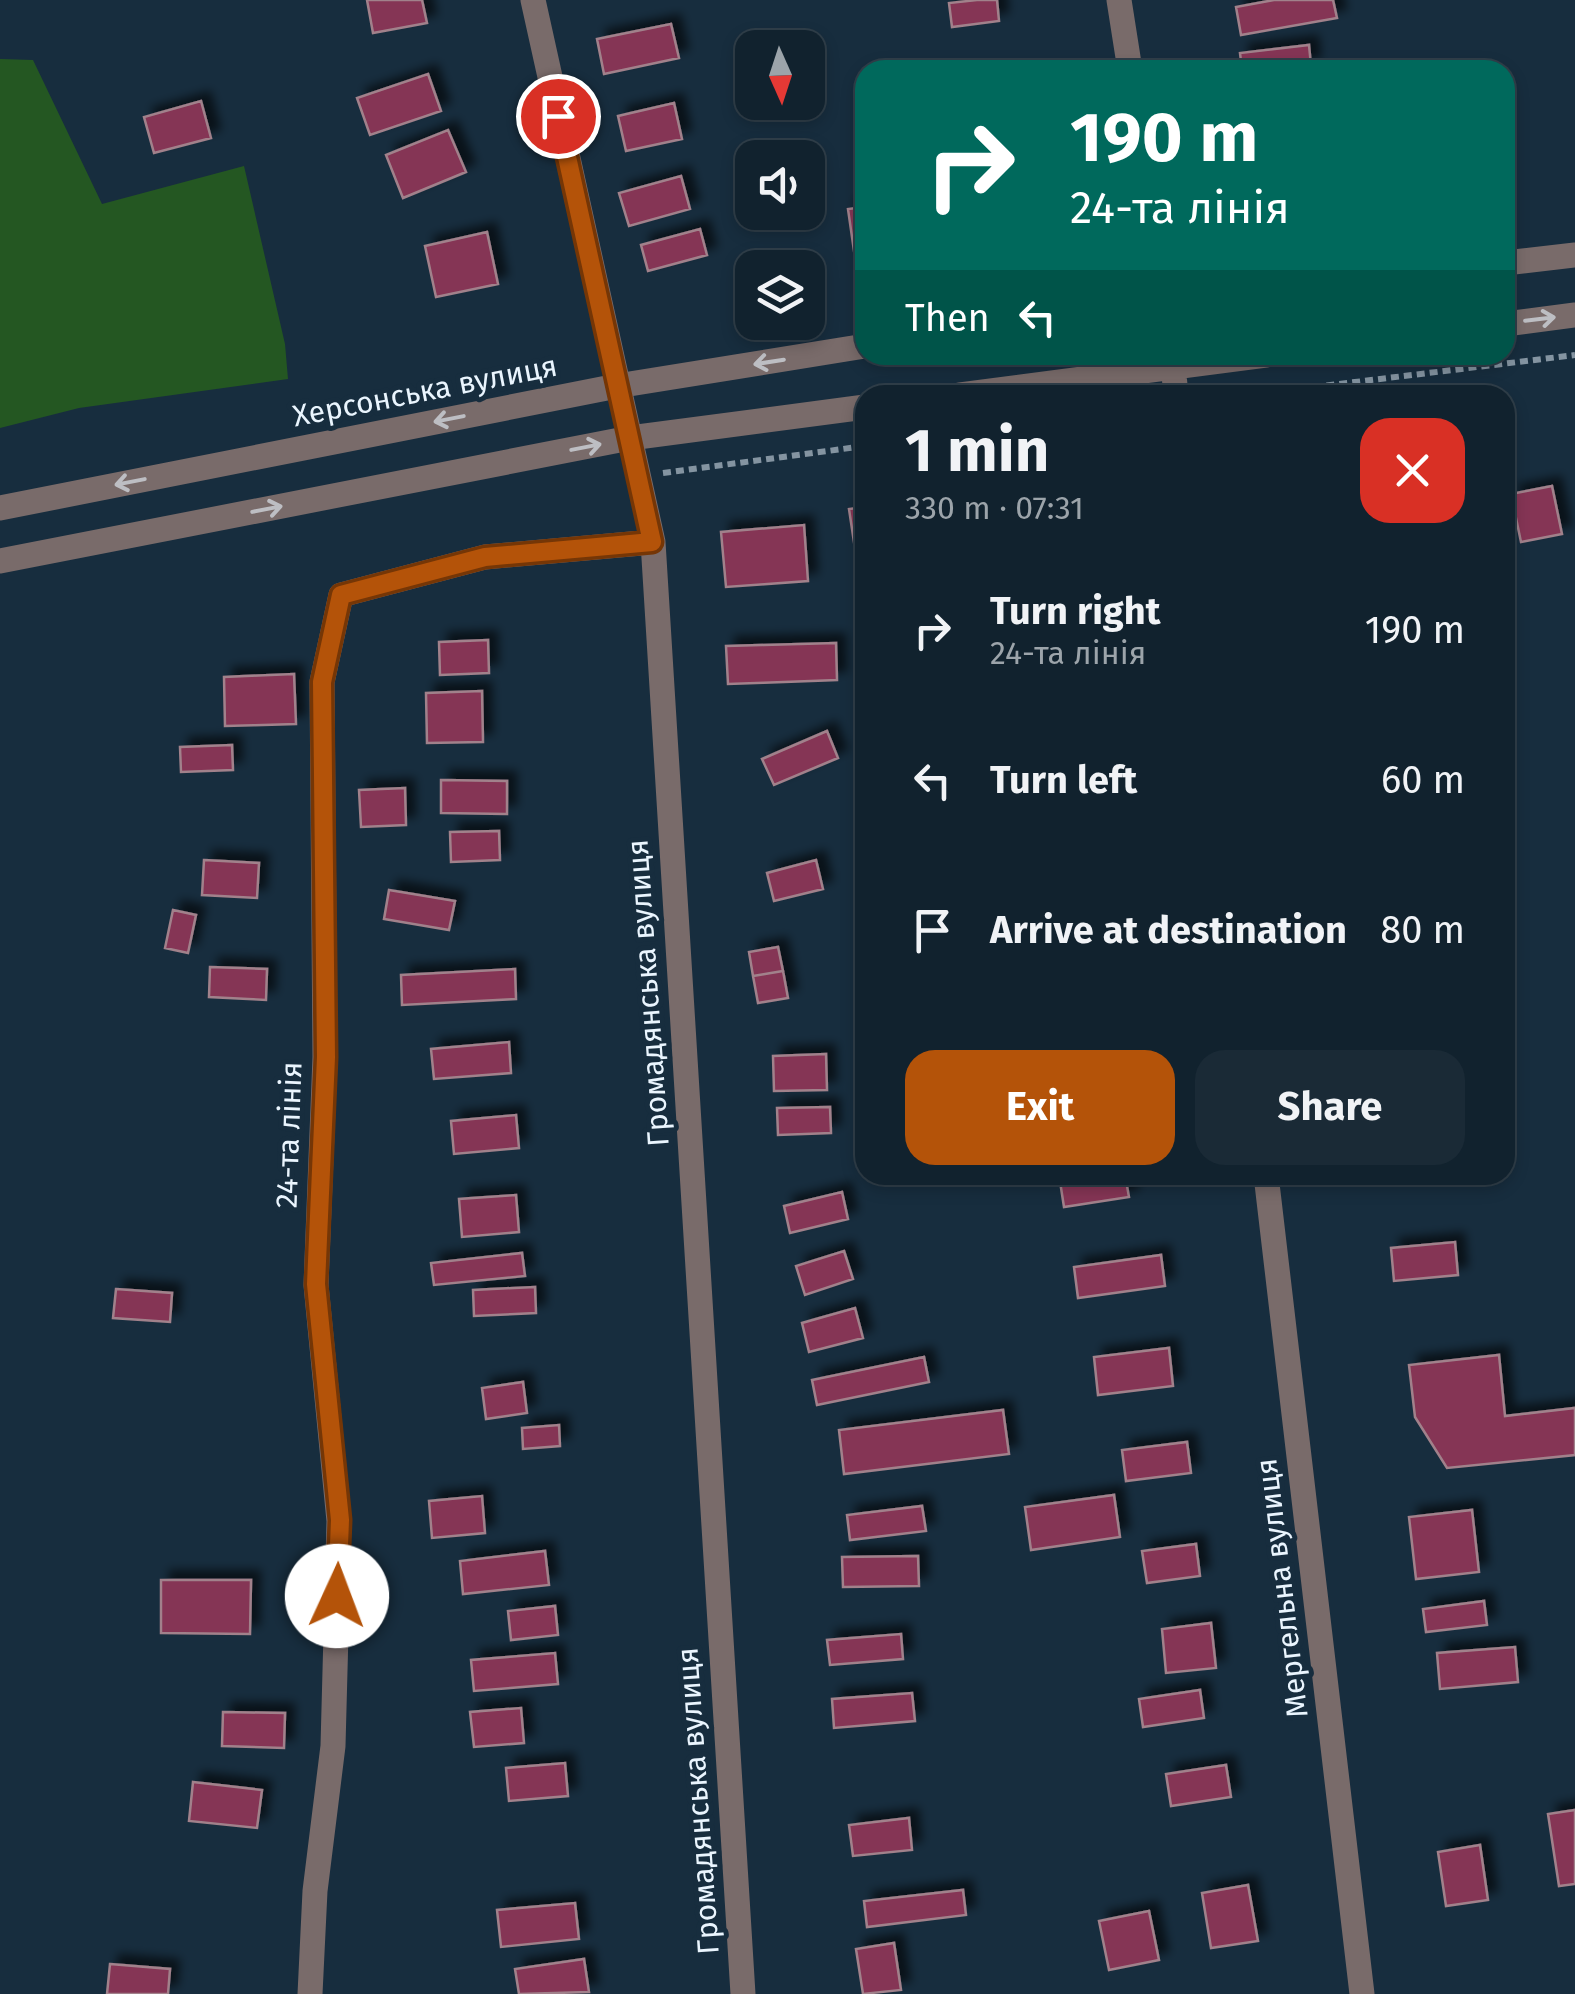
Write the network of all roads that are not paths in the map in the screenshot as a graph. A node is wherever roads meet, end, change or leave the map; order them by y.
1 (533, 0) edge
2 (1119, 0) edge
3 (1128, 60) edge
4 (1575, 255) edge
5 (1515, 262) edge
6 (1575, 315) edge
7 (1515, 323) edge
8 (855, 348) edge
9 (1147, 365) edge
10 (1022, 385) edge
11 (617, 386) junction
12 (855, 409) edge
13 (630, 438) junction
14 (0, 508) edge
15 (652, 542) junction
16 (0, 562) edge
17 (1267, 1185) edge
18 (310, 1994) edge
19 (743, 1994) edge
20 (1362, 1994) edge

1 - 11 street, Громадянська вулиця
2 - 3 street
4 - 5 street
7 -> 6 street
8 -> 11 street, Херсонська вулиця
9 - 10 street
11 - 13 street, Громадянська вулиця
11 -> 14 street, Херсонська вулиця
12 - 13 street
13 - 15 street, Громадянська вулиця
16 -> 13 street
15 - 18 street, 24-та лінія
15 - 19 street, Громадянська вулиця
17 - 20 street, Мергельна вулиця

